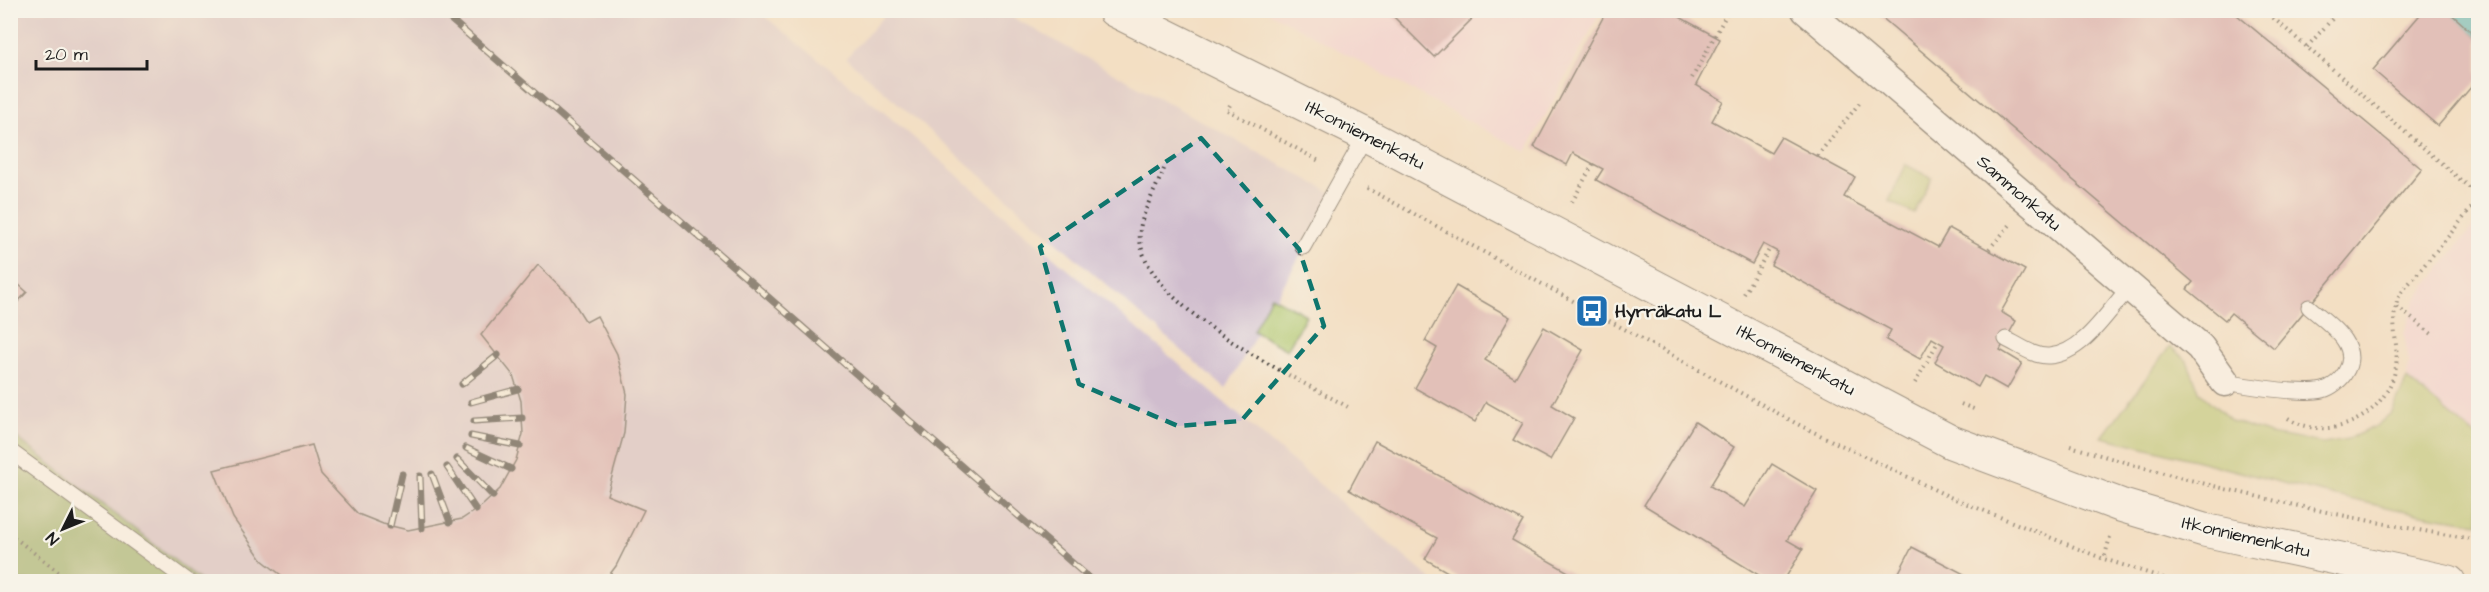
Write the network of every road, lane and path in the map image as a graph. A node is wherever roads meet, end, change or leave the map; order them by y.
1 (1114, 10) edge
2 (1729, 10) edge
3 (1806, 10) edge
4 (2264, 10) edge
5 (2340, 10) edge
6 (2307, 47) junction
7 (1245, 75) junction
8 (1692, 78) dead end
9 (1863, 98) dead end
10 (1366, 135) junction
11 (1816, 156) dead end
12 (1593, 164) dead end
13 (1164, 169) dead end
14 (1343, 175) junction
15 (2478, 195) edge
16 (1562, 197) dead end
17 (1572, 202) junction
18 (1582, 208) dead end
19 (2011, 224) dead end
20 (1303, 247) dead end
21 (1770, 248) dead end
22 (1989, 249) dead end
23 (2129, 288) junction
24 (1734, 290) dead end
25 (1744, 295) junction
26 (1754, 301) dead end
27 (2308, 307) dead end
28 (2396, 307) dead end
29 (2432, 334) dead end
30 (2006, 339) dead end
31 (1938, 342) dead end
32 (1906, 379) dead end
33 (2225, 382) joint
34 (1915, 383) junction
35 (1924, 388) dead end
36 (1955, 401) dead end
37 (1348, 407) dead end
38 (1987, 415) dead end
39 (2063, 443) dead end
40 (10, 451) edge
41 (10, 534) edge
42 (2478, 540) edge
43 (2104, 559) dead end
44 (71, 582) edge
45 (189, 582) edge
46 (2449, 582) edge

1 - 7 main road, Itkonniemenkatu
2 - 8 path
3 - 23 street, Sammonkatu
4 - 6 path
5 - 6 path
6 - 15 path
7 - 10 main road, Itkonniemenkatu
7 - 14 path
9 - 11 path
10 - 14 lane
10 - 46 main road, Itkonniemenkatu
12 - 17 path
13 - 37 path
14 - 20 lane
14 - 43 path
16 - 17 path
17 - 18 path
19 - 22 path
21 - 25 path
23 - 30 lane
23 - 33 street, Sammonkatu
24 - 25 path
25 - 26 path
27 - 33 lane
28 - 29 path
31 - 34 path
32 - 34 path
34 - 35 path
36 - 38 path
39 - 42 path
40 - 45 lane
41 - 44 path

